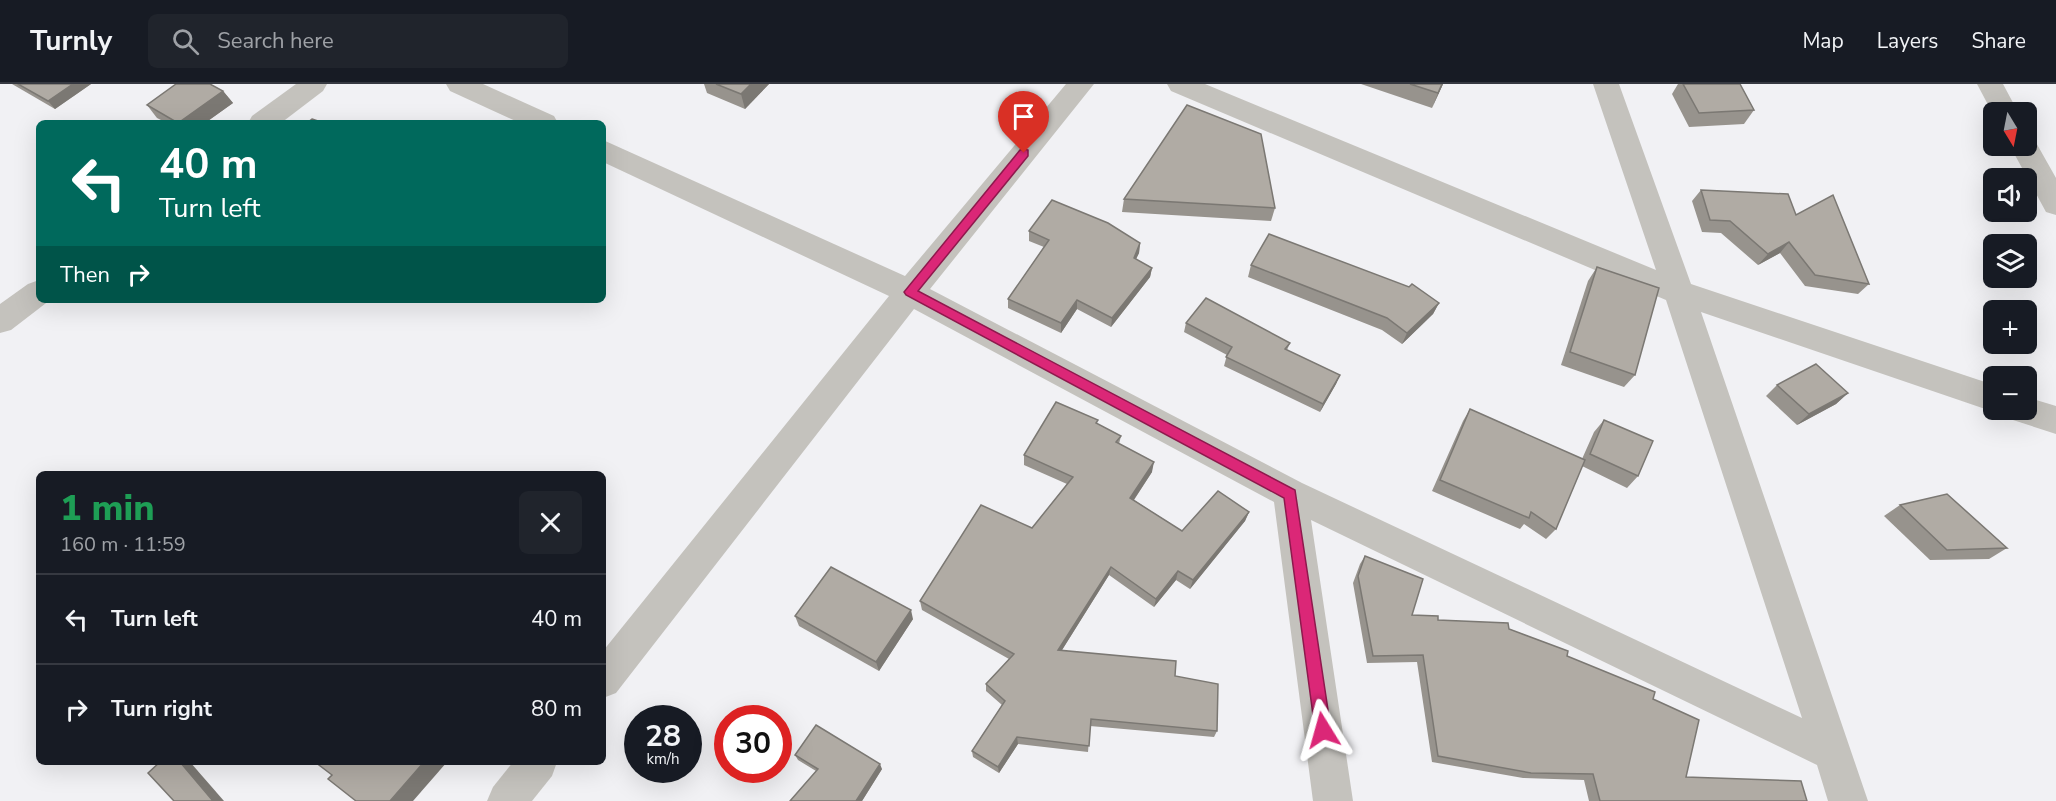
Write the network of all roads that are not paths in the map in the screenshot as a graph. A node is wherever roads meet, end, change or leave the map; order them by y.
1 (314, 84) edge
2 (459, 84) edge
3 (1081, 84) edge
4 (1180, 84) edge
5 (1606, 84) edge
6 (1990, 84) edge
7 (2000, 102) edge
8 (266, 120) edge
9 (537, 120) edge
10 (606, 151) edge
11 (2030, 156) edge
12 (2056, 204) edge
13 (910, 292) junction
14 (1679, 292) junction
15 (36, 294) edge
16 (0, 321) edge
17 (1983, 395) edge
18 (2037, 414) edge
19 (2056, 420) edge
20 (1290, 494) junction
21 (606, 676) edge
22 (1833, 753) junction
23 (536, 765) edge
24 (507, 801) edge
25 (1333, 801) edge
26 (1848, 801) edge

1 - 8 street
2 - 9 street
3 - 13 street
4 - 14 street
5 - 14 street
6 - 7 street
10 - 13 street
11 - 12 street
13 - 20 street
13 - 21 street
14 - 17 street
14 - 22 street
15 - 16 street
18 - 19 street
20 - 22 street
20 - 25 street
22 - 26 street
23 - 24 street

